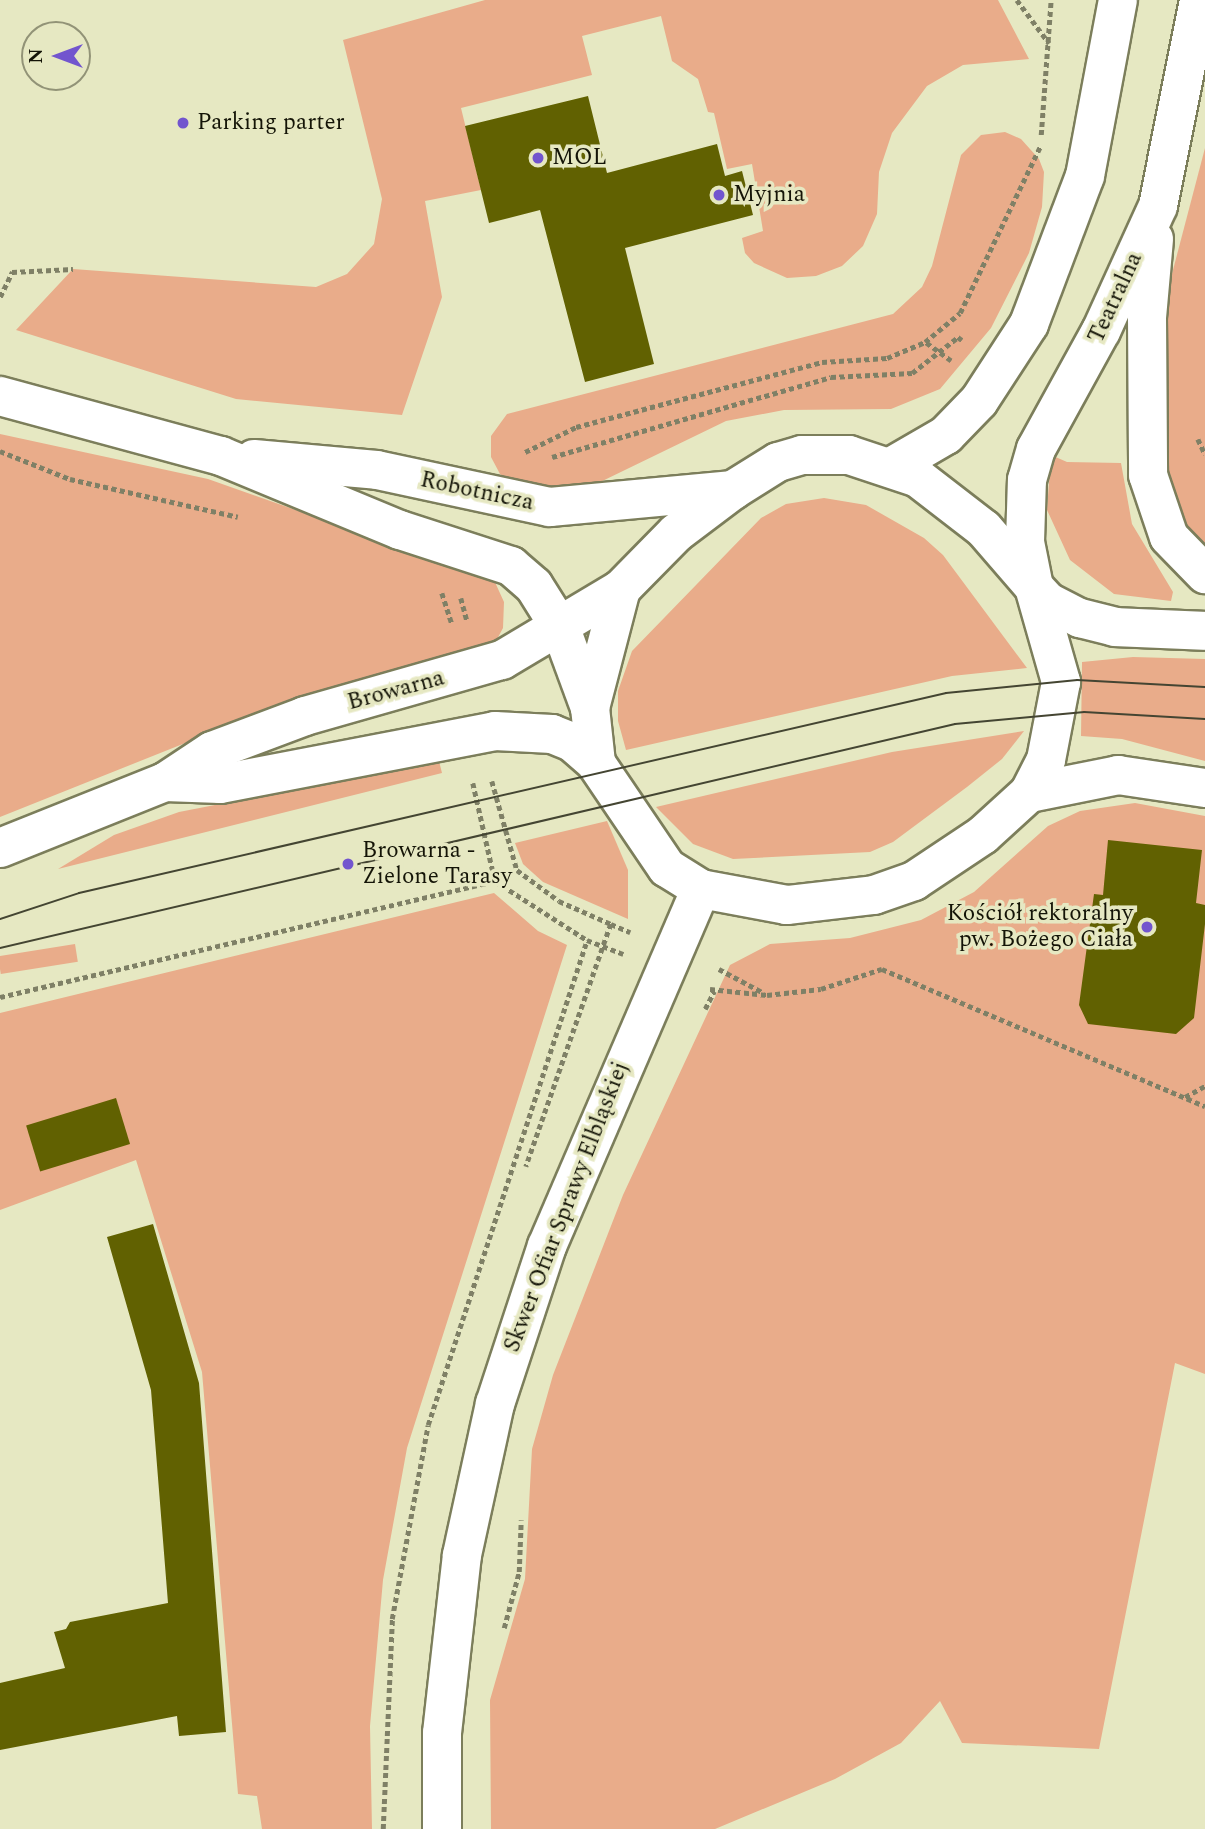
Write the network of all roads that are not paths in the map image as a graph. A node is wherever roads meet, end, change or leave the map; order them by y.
1 (1118, 0) edge
2 (1199, 0) edge
3 (1158, 206) junction
4 (0, 396) edge
5 (221, 456) junction
6 (891, 467) junction
7 (733, 490) junction
8 (1205, 574) edge
9 (1034, 587) junction
10 (621, 589) junction
11 (561, 629) junction
12 (1205, 631) edge
13 (590, 708) junction
14 (596, 763) junction
15 (166, 782) junction
16 (1205, 788) edge
17 (1029, 793) junction
18 (0, 848) edge
19 (701, 889) junction
20 (442, 1829) edge

1 - 6 street
2 - 3 street, Teatralna
3 - 8 street
3 - 9 street, Teatralna
4 - 5 street, Robotnicza
5 - 7 street, Robotnicza
5 - 11 street, Robotnicza
6 - 7 street
6 - 9 street
7 - 10 street
9 - 12 street
9 - 17 street
10 - 11 street, Browarna
10 - 13 street
11 - 13 street, Robotnicza
11 - 15 street, Browarna
13 - 14 street
14 - 15 street, Browarna
14 - 19 street
15 - 18 street, Browarna
16 - 17 street
17 - 19 street
19 - 20 street, Skwer Ofiar Sprawy Elbląskiej

